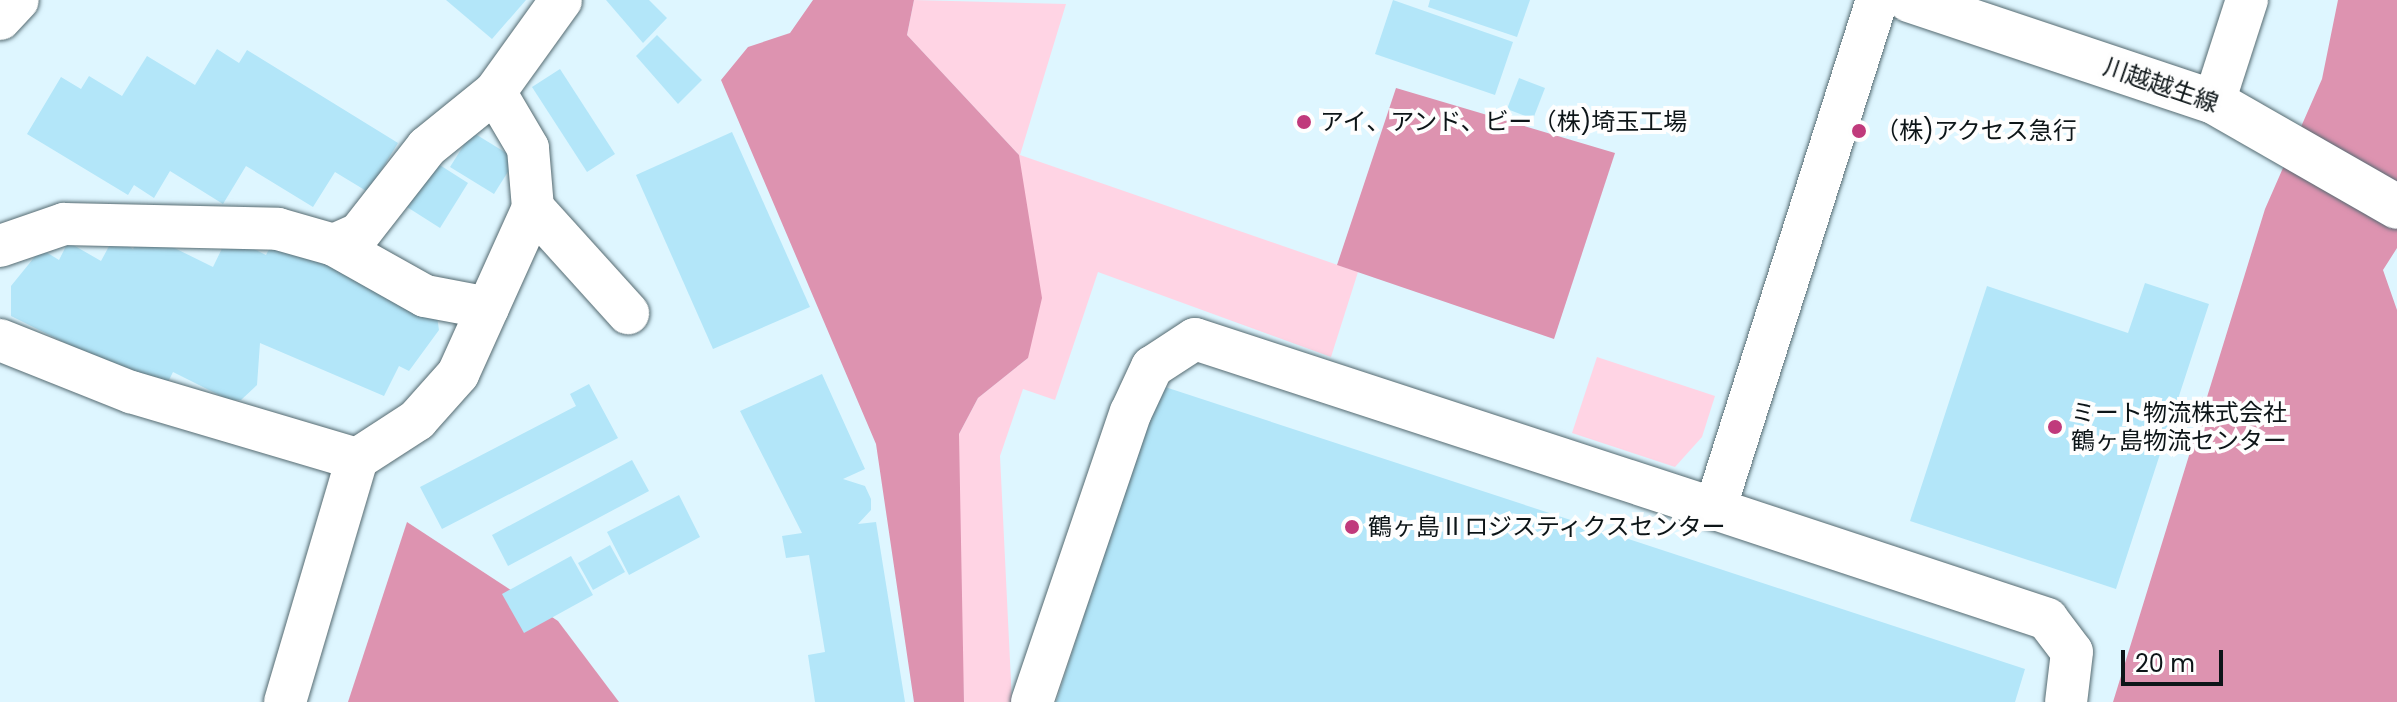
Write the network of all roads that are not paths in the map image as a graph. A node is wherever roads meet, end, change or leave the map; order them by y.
1 (18, 0) edge
2 (561, 0) edge
3 (1877, 0) edge
4 (2247, 0) edge
5 (1922, 2) edge
6 (0, 19) edge
7 (495, 92) junction
8 (2214, 102) junction
9 (2397, 207) edge
10 (533, 208) junction
11 (334, 245) junction
12 (0, 246) edge
13 (488, 308) junction
14 (628, 313) dead end
15 (0, 340) edge
16 (357, 459) junction
17 (1715, 509) junction
18 (285, 702) edge
19 (1032, 702) edge
20 (2066, 702) edge

1 - 6 street
2 - 7 street
3 - 17 street
4 - 8 street
5 - 8 main road, 川越越生線
7 - 10 street
7 - 11 street
8 - 9 main road, 川越越生線
10 - 13 street
10 - 14 street
11 - 12 street
11 - 13 street
13 - 16 street
15 - 16 street
16 - 18 street
17 - 19 street
17 - 20 street

